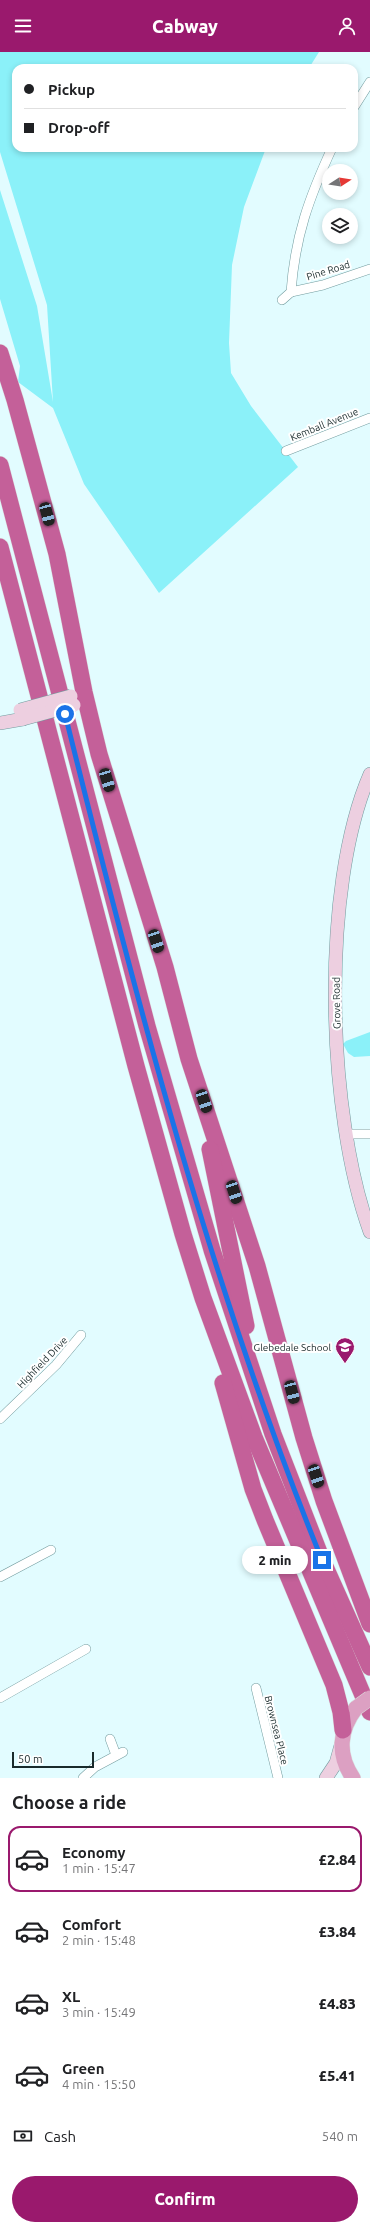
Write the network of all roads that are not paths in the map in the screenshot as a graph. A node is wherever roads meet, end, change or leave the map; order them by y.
1 (370, 82) edge
2 (358, 101) edge
3 (330, 152) edge
4 (370, 269) edge
5 (291, 292) junction
6 (282, 300) dead end
7 (0, 353) edge
8 (370, 418) edge
9 (286, 451) dead end
10 (0, 465) edge
11 (0, 547) edge
12 (0, 563) edge
13 (11, 591) junction
14 (79, 699) junction
15 (21, 715) junction
16 (0, 718) edge
17 (0, 723) edge
18 (370, 775) edge
19 (190, 1059) junction
20 (347, 1134) junction
21 (370, 1134) edge
22 (370, 1232) edge
23 (203, 1298) junction
24 (81, 1335) dead end
25 (0, 1419) edge
26 (300, 1506) junction
27 (51, 1550) dead end
28 (0, 1577) edge
29 (370, 1624) edge
30 (86, 1649) dead end
31 (370, 1667) edge
32 (256, 1688) dead end
33 (0, 1698) edge
34 (370, 1698) edge
35 (363, 1710) edge
36 (342, 1738) junction
37 (110, 1739) dead end
38 (82, 1778) edge
39 (278, 1778) edge
40 (326, 1778) edge
41 (353, 1778) edge

1 - 2 street
3 - 5 street
4 - 5 street, Pine Road
5 - 6 street
7 - 14 highway
8 - 9 street, Kemball Avenue
10 - 26 highway
11 - 13 highway
12 - 13 highway
13 - 23 highway
14 - 15 street, bridge
14 - 19 highway
15 - 16 street
15 - 17 street
18 - 20 street, Grove Road
19 - 26 highway
19 - 29 highway
20 - 21 street
20 - 22 street, Grove Road
23 - 35 highway
23 - 36 highway
24 - 25 street, Highfield Drive
26 - 31 highway
27 - 28 street
30 - 33 street
32 - 39 street, Brownsea Place
34 - 35 main road, bridge
35 - 36 main road
36 - 40 street
36 - 41 main road
37 - 38 street

